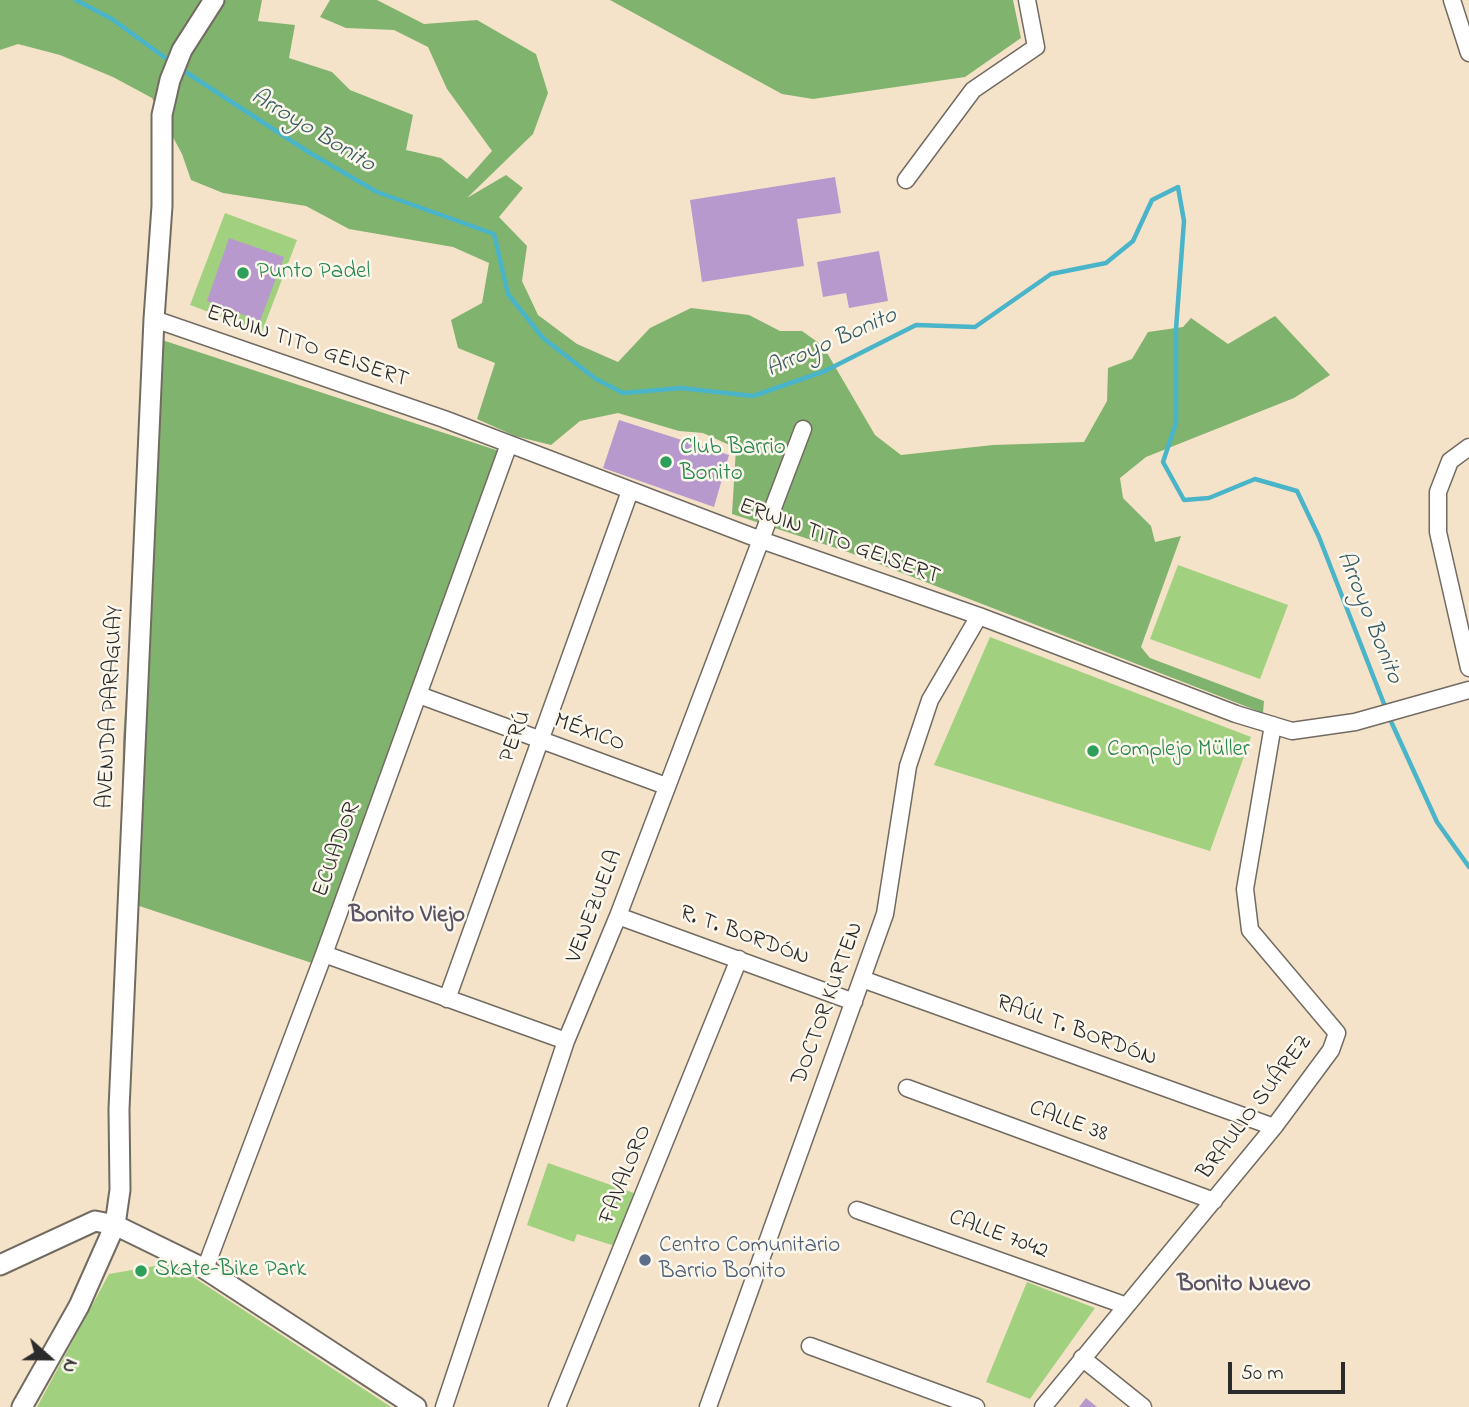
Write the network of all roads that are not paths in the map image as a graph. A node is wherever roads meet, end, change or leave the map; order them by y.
1 (214, 0) edge
2 (1027, 0) edge
3 (1452, 0) edge
4 (1469, 53) edge
5 (906, 180) dead end
6 (154, 319) junction
7 (803, 429) dead end
8 (509, 444) junction
9 (1469, 447) edge
10 (630, 491) junction
11 (761, 540) junction
12 (979, 616) junction
13 (1469, 668) edge
14 (1469, 690) edge
15 (419, 695) junction
16 (1273, 725) junction
17 (540, 741) junction
18 (666, 786) junction
19 (618, 916) junction
20 (324, 954) junction
21 (739, 959) junction
22 (862, 979) junction
23 (447, 999) junction
24 (854, 1002) junction
25 (566, 1041) junction
26 (907, 1088) dead end
27 (1274, 1127) junction
28 (1214, 1201) junction
29 (857, 1210) dead end
30 (114, 1225) junction
31 (0, 1265) edge
32 (205, 1269) junction
33 (1125, 1305) junction
34 (810, 1346) dead end
35 (1082, 1358) junction
36 (22, 1407) edge
37 (416, 1407) edge
38 (444, 1407) edge
39 (557, 1407) edge
40 (708, 1407) edge
41 (976, 1407) edge
42 (1043, 1407) edge
43 (1143, 1407) edge

1 - 6 main road, AVENIDA PARAGUAY
2 - 5 street
3 - 4 street
6 - 8 street, ERWIN TITO GEISERT
6 - 30 main road, AVENIDA PARAGUAY
7 - 11 street, VENEZUELA
8 - 10 street, ERWIN TITO GEISERT
8 - 15 street, ECUADOR
9 - 13 street
10 - 11 street, ERWIN TITO GEISERT
10 - 17 street, PERÚ
11 - 12 street, ERWIN TITO GEISERT
11 - 18 street, VENEZUELA
12 - 16 street, ERWIN TITO GEISERT
12 - 22 street, DOCTOR KURTEN
14 - 16 street, ERWIN TITO GEISERT
15 - 17 street, MÉXICO
15 - 20 street, ECUADOR
16 - 27 street, BRAULIO SUÁREZ
17 - 18 street, MÉXICO
17 - 23 street, PERÚ
18 - 19 street, VENEZUELA
19 - 21 street, R. T. BORDÓN
19 - 25 street, VENEZUELA
20 - 23 street
20 - 32 street, ECUADOR
21 - 24 street, R. T. BORDÓN
21 - 39 street, FAVALORO
22 - 24 street, DOCTOR KURTEN
22 - 27 street, RAÚL T. BORDÓN
23 - 25 street
24 - 40 street, DOCTOR KURTEN
25 - 38 street, VENEZUELA
26 - 28 street, CALLE 38
27 - 28 street, BRAULIO SUÁREZ
28 - 33 street, BRAULIO SUÁREZ
29 - 33 street, CALLE 7042
30 - 31 main road
30 - 32 main road
30 - 36 main road, AVENIDA PARAGUAY
32 - 37 main road
33 - 35 street, BRAULIO SUÁREZ
34 - 41 street
35 - 42 street, BRAULIO SUÁREZ
35 - 43 street

